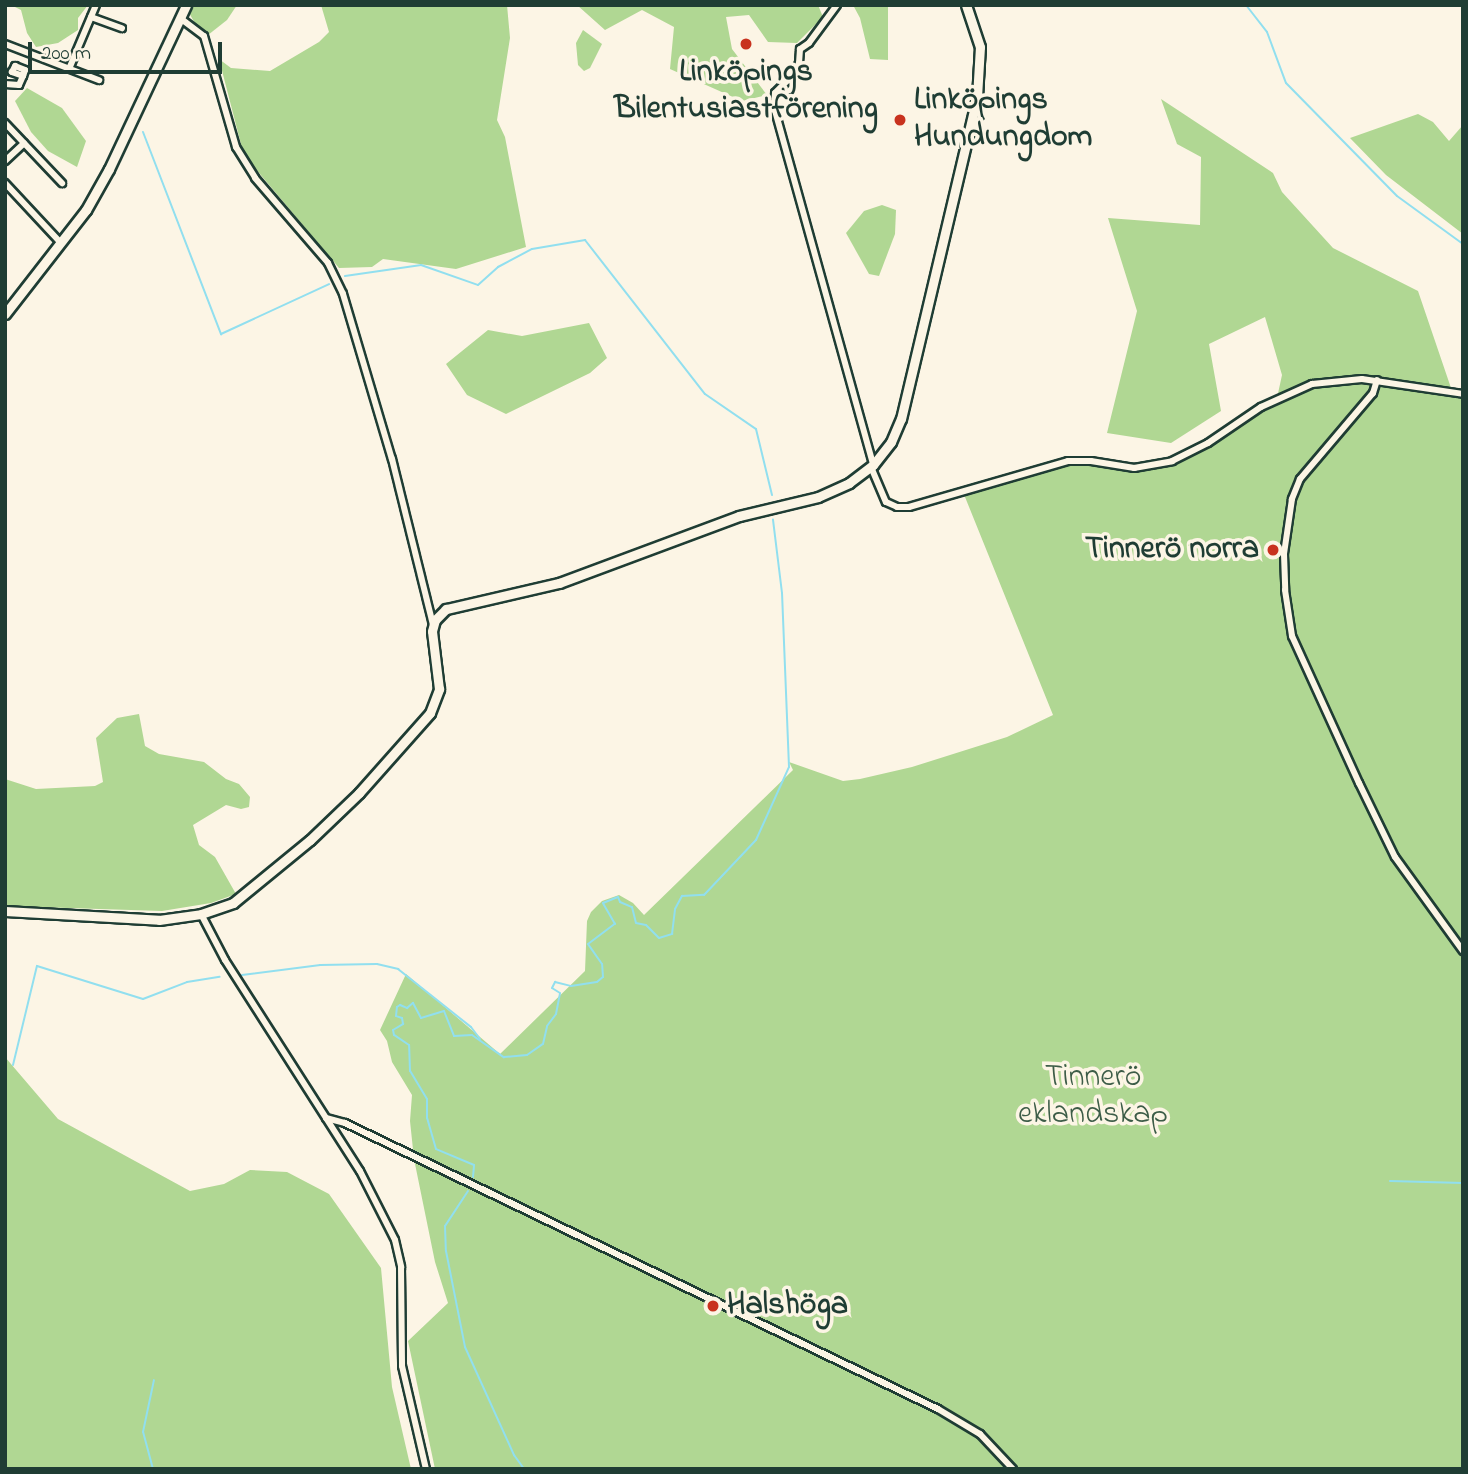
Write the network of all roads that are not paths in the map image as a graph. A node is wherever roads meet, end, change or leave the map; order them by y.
1 (96, 5) edge
2 (186, 5) edge
3 (837, 5) edge
4 (966, 5) edge
5 (91, 17) junction
6 (180, 18) junction
7 (122, 28) dead end
8 (5, 44) edge
9 (69, 69) junction
10 (23, 76) dead end
11 (99, 80) dead end
12 (5, 84) edge
13 (5, 123) edge
14 (24, 143) junction
15 (5, 161) edge
16 (5, 183) edge
17 (61, 183) dead end
18 (62, 244) junction
19 (5, 314) edge
20 (1377, 380) junction
21 (1463, 394) edge
22 (872, 466) junction
23 (433, 625) junction
24 (5, 911) edge
25 (201, 914) junction
26 (1463, 951) edge
27 (326, 1118) junction
28 (426, 1469) edge
29 (1013, 1469) edge

1 - 5 street
2 - 6 street
3 - 22 street
4 - 22 street
5 - 7 street
5 - 9 street
6 - 18 street
6 - 23 street
8 - 9 street
9 - 11 street
10 - 12 street
13 - 14 street
14 - 15 street
14 - 17 street
16 - 18 street
18 - 19 street
20 - 21 street
20 - 22 street
20 - 26 street
22 - 23 street
23 - 25 street
24 - 25 street
25 - 27 street
27 - 28 street
27 - 29 street

